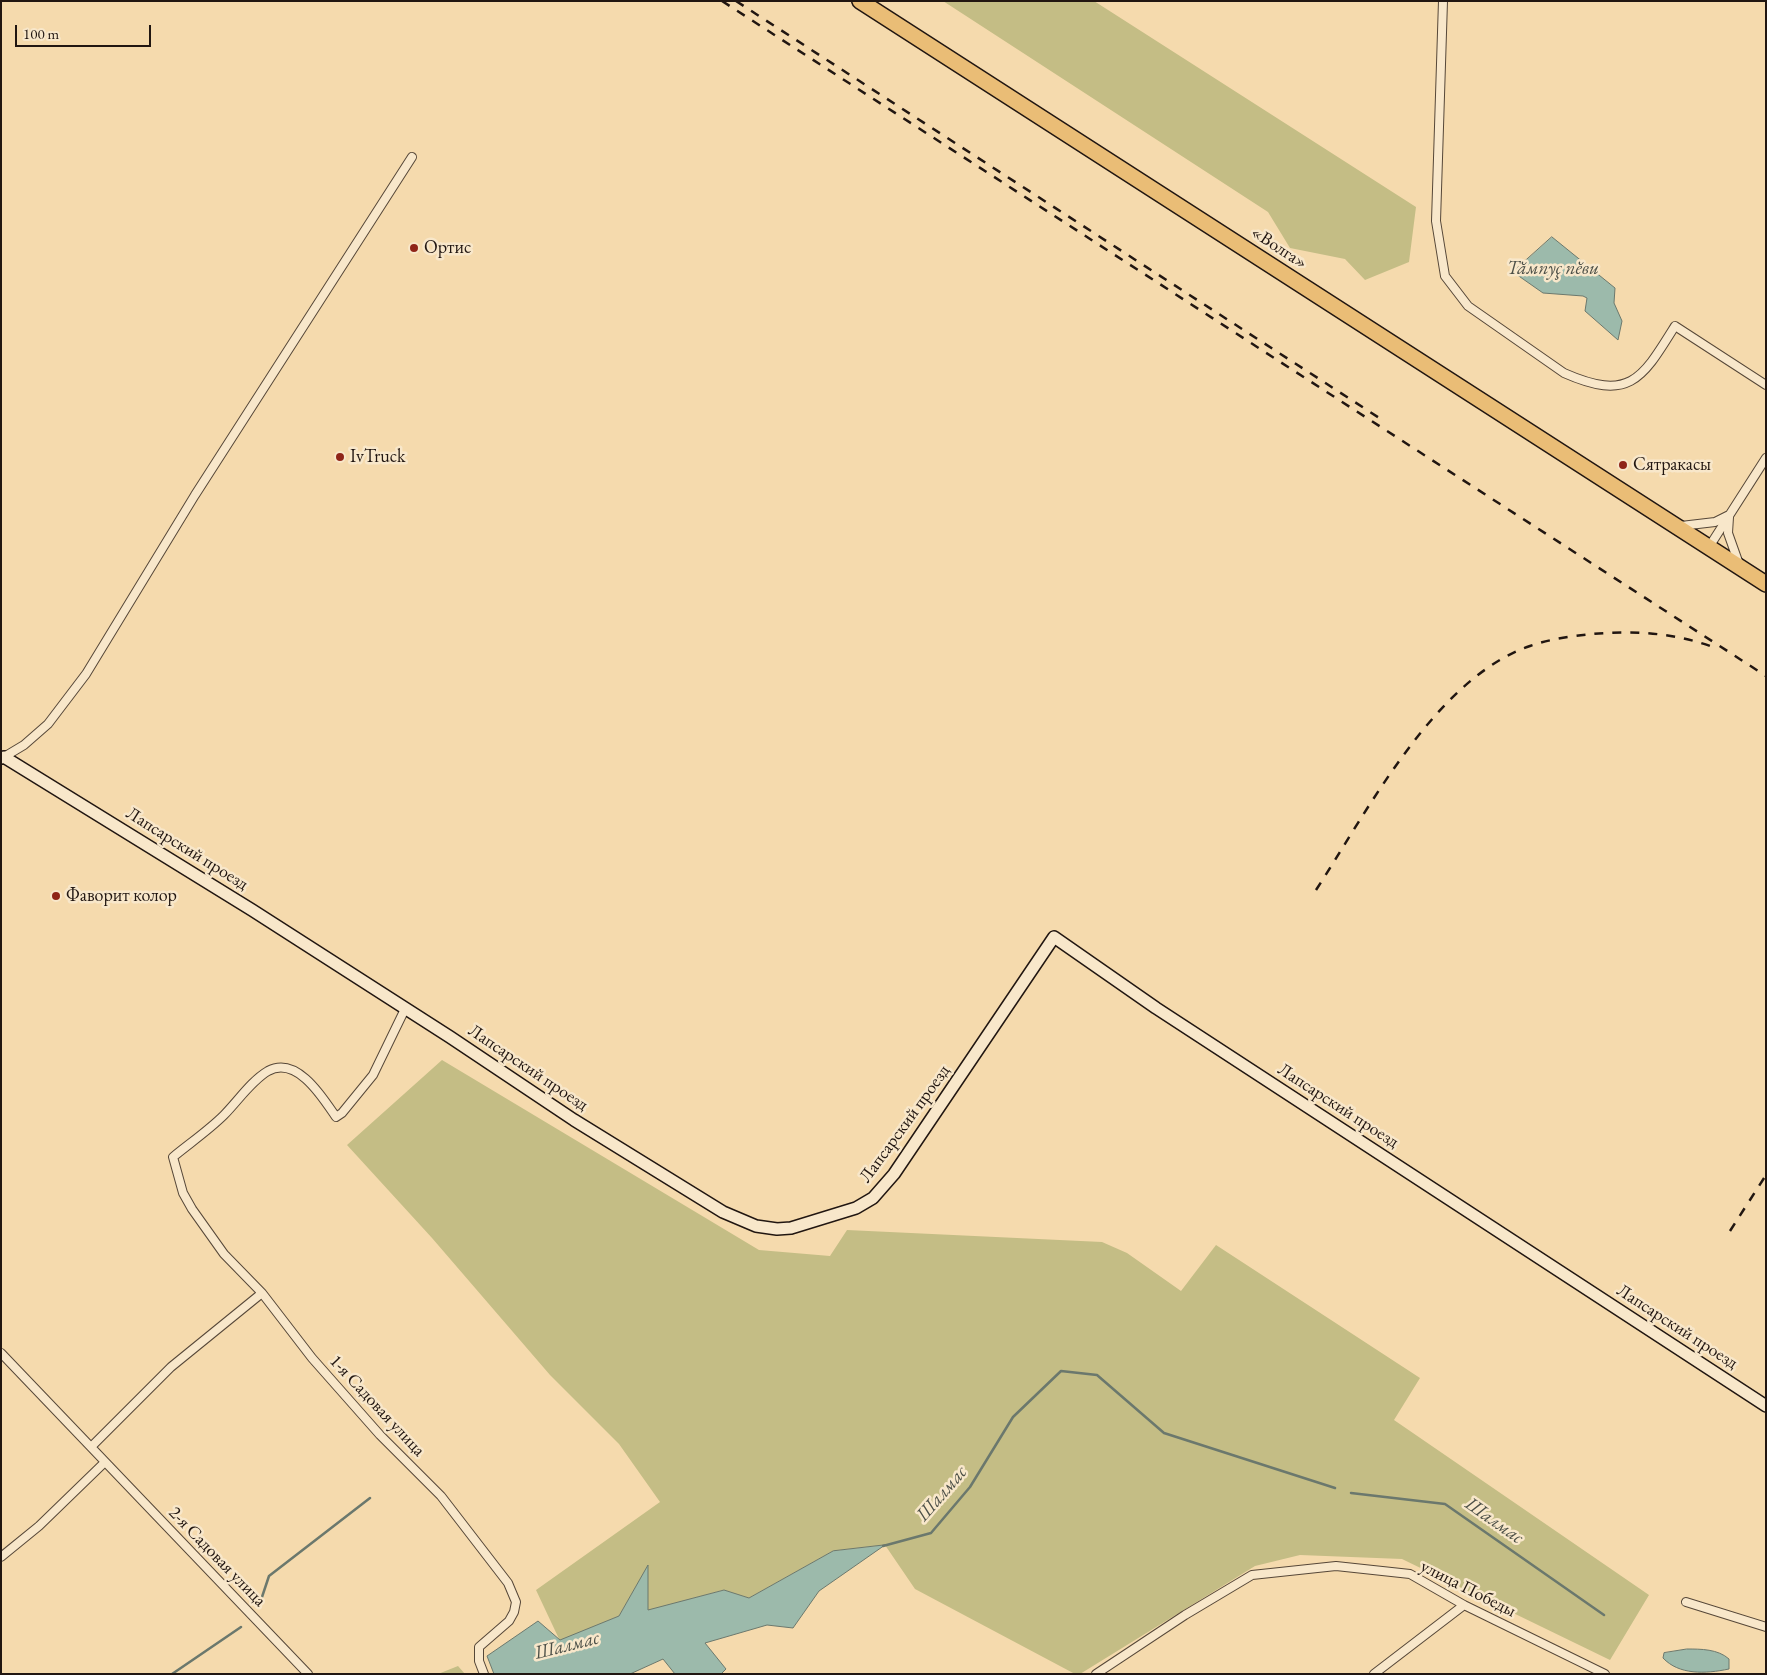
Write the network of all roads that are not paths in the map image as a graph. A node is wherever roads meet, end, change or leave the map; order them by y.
1 (860, 1) edge
2 (1443, 1) edge
3 (412, 157) dead end
4 (1766, 385) edge
5 (1766, 458) edge
6 (1729, 515) junction
7 (1677, 526) junction
8 (1710, 547) junction
9 (1740, 567) junction
10 (1766, 584) edge
11 (2, 757) edge
12 (405, 1009) junction
13 (262, 1293) junction
14 (1, 1353) edge
15 (1766, 1406) edge
16 (92, 1446) junction
17 (105, 1462) junction
18 (1, 1557) edge
19 (1686, 1602) dead end
20 (1464, 1605) junction
21 (1766, 1627) edge
22 (308, 1674) edge
23 (484, 1674) edge
24 (1096, 1674) edge
25 (1374, 1674) edge
26 (1606, 1674) edge

1 - 7 highway, «Волга»
2 - 4 street
3 - 11 street
5 - 6 street
6 - 7 street
6 - 8 street
6 - 9 street
7 - 8 highway, «Волга»
8 - 9 highway, «Волга»
9 - 10 highway, «Волга»
11 - 12 street, Лапсарский проезд
12 - 13 street, 1-я Садовая улица
12 - 15 street, Лапсарский проезд
13 - 16 street
13 - 23 street, 1-я Садовая улица
14 - 16 street, 2-я Садовая улица
16 - 17 street, 2-я Садовая улица
17 - 18 street
17 - 22 street, 2-я Садовая улица
19 - 21 street
20 - 24 street, улица Победы
20 - 25 street
20 - 26 street, улица Победы

